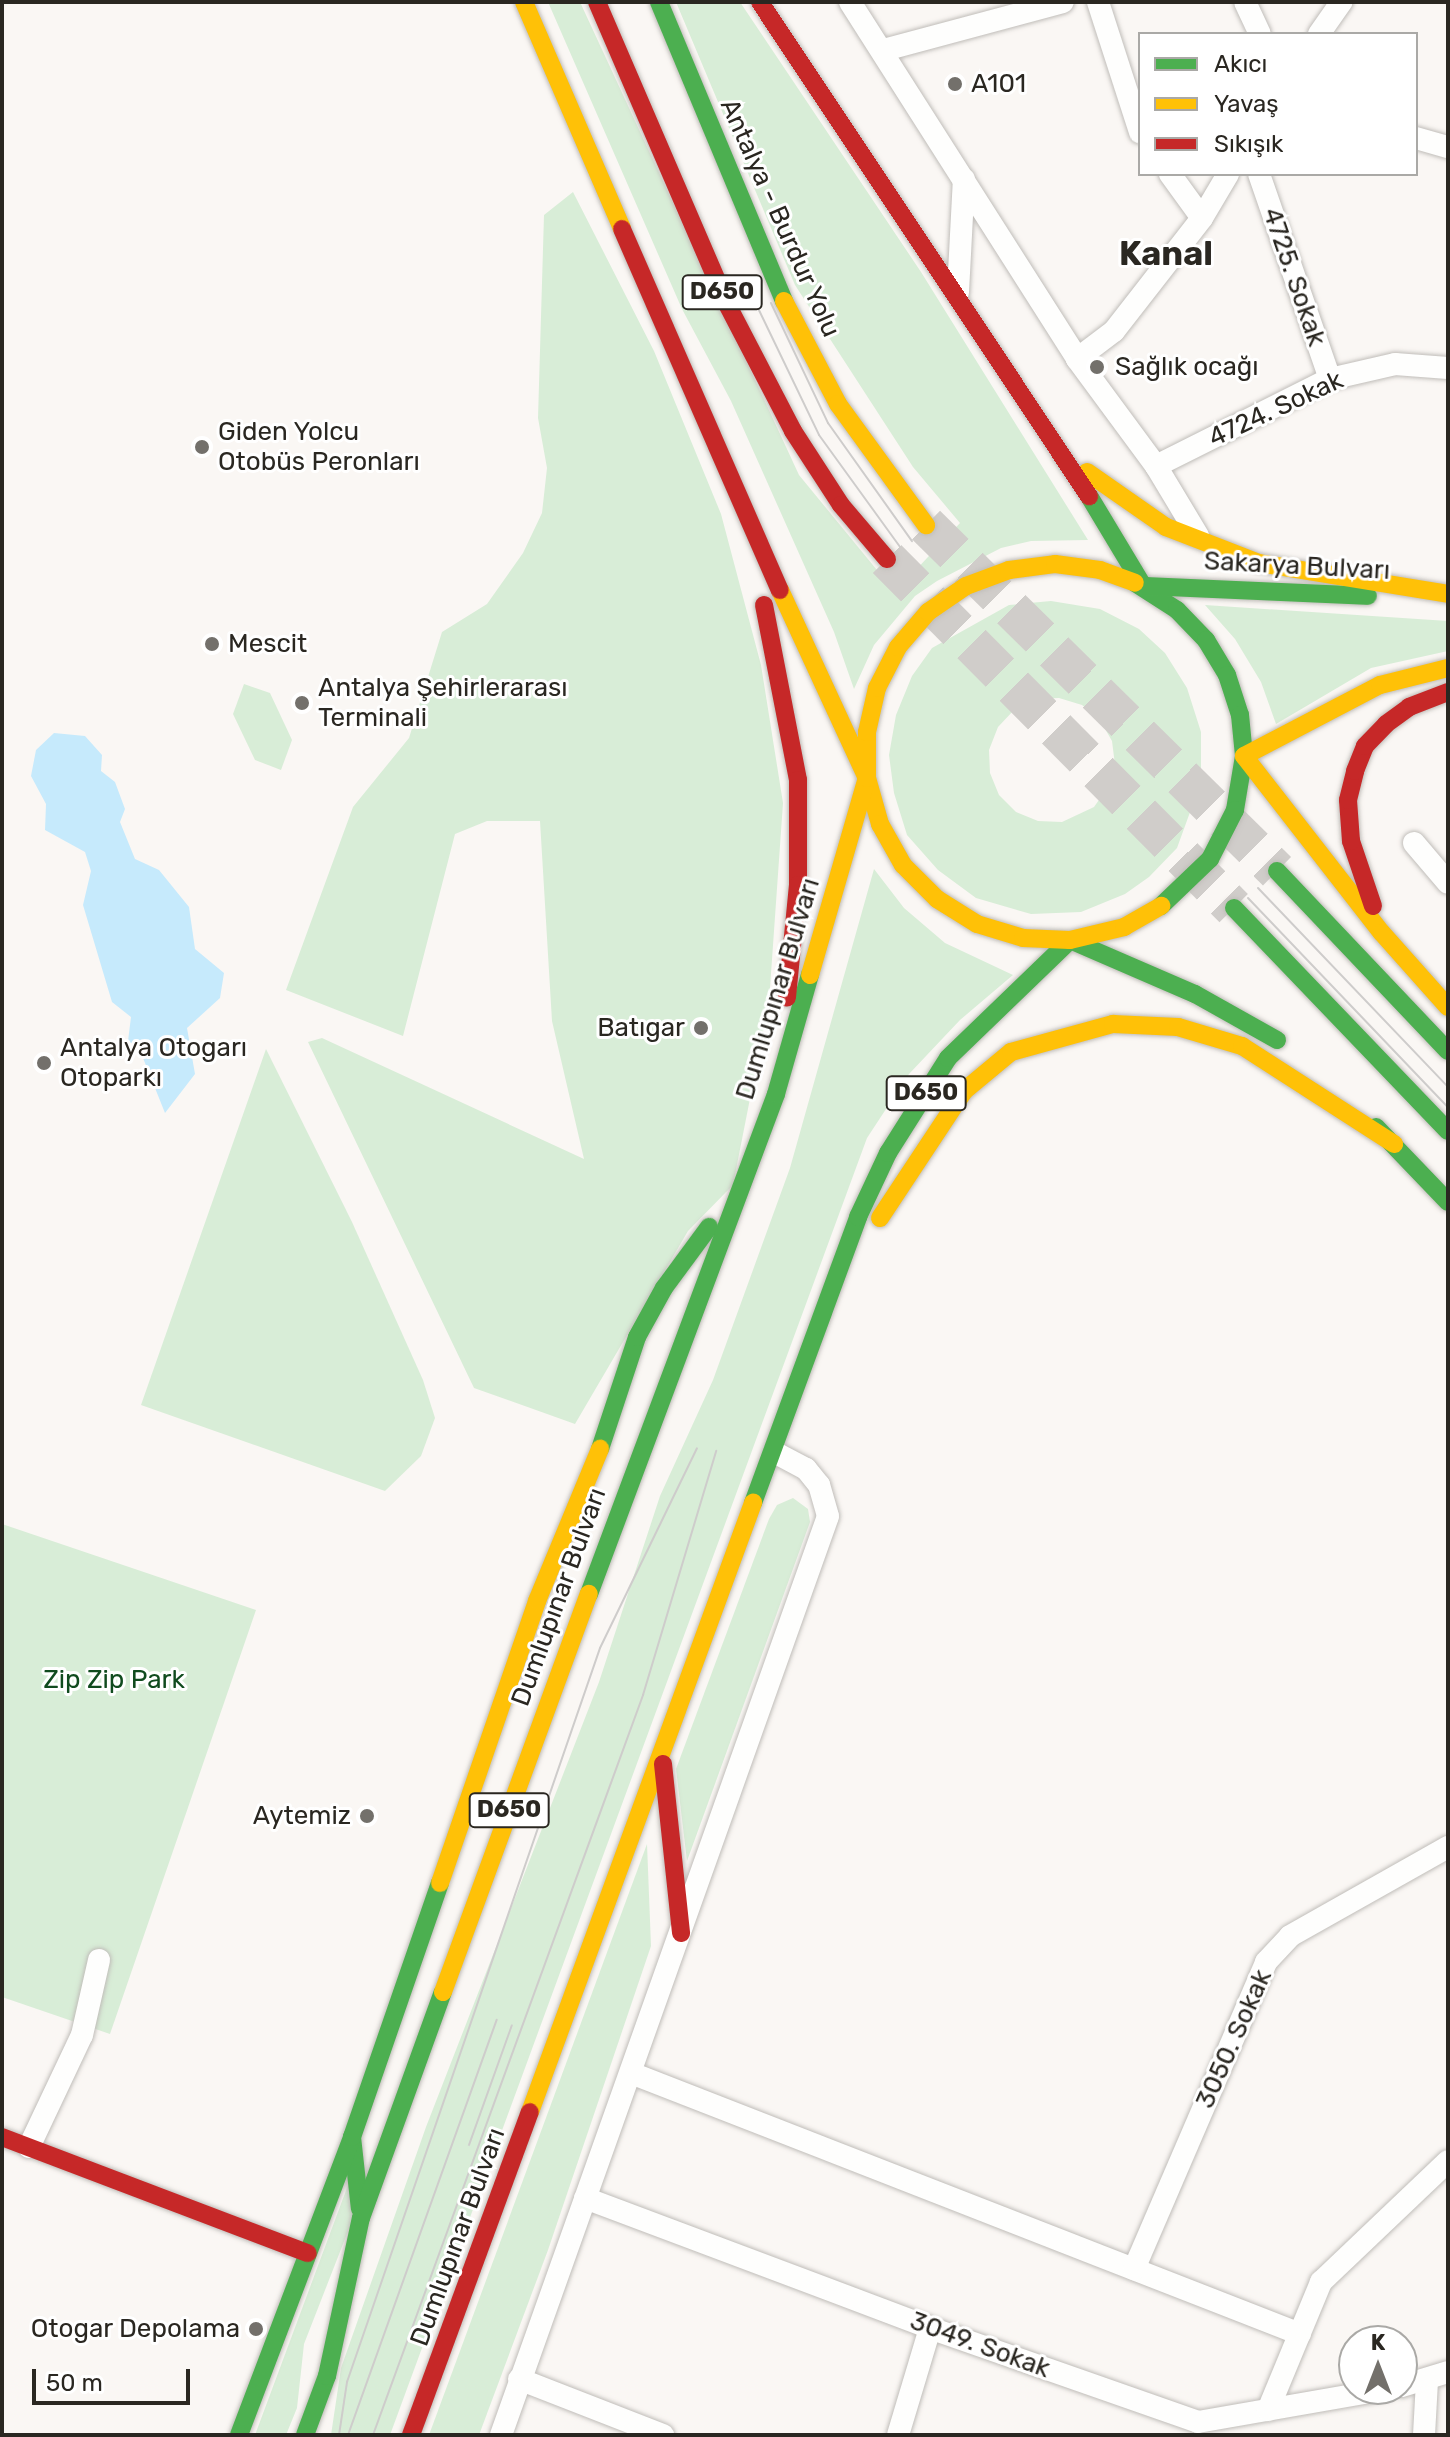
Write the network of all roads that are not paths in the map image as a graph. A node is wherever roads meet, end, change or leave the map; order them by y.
1 (524, 2) edge
2 (597, 2) edge
3 (659, 2) edge
4 (760, 2) edge
5 (850, 2) edge
6 (1063, 2) edge
7 (1098, 2) edge
8 (1245, 2) edge
9 (1341, 2) edge
10 (1259, 32) edge
11 (1320, 32) edge
12 (884, 50) junction
13 (1138, 126) edge
14 (1418, 139) edge
15 (1448, 147) edge
16 (1171, 176) edge
17 (1227, 176) edge
18 (1260, 176) edge
19 (964, 179) junction
20 (1202, 218) junction
21 (958, 297) junction
22 (1077, 359) junction
23 (1448, 368) edge
24 (1330, 379) junction
25 (1064, 455) junction
26 (1156, 466) junction
27 (926, 525) tunnel mouth
28 (750, 527) junction
29 (1203, 544) junction
30 (887, 559) tunnel mouth
31 (1143, 586) junction
32 (1448, 594) edge
33 (1448, 601) edge
34 (1448, 668) edge
35 (1448, 692) edge
36 (1244, 756) junction
37 (867, 778) junction
38 (1414, 843) dead end
39 (1277, 871) tunnel mouth
40 (1448, 883) edge
41 (1234, 908) tunnel mouth
42 (1382, 933) junction
43 (1070, 940) junction
44 (1448, 1007) edge
45 (1291, 1051) dead end
46 (1448, 1051) edge
47 (1313, 1067) dead end
48 (776, 1094) junction
49 (1448, 1131) edge
50 (1394, 1144) junction
51 (735, 1192) junction
52 (1448, 1202) edge
53 (837, 1284) junction
54 (774, 1452) junction
55 (662, 1756) junction
56 (1448, 1847) edge
57 (681, 1933) junction
58 (99, 1960) dead end
59 (631, 2073) junction
60 (2, 2137) edge
61 (352, 2137) junction
62 (29, 2147) junction
63 (1448, 2161) edge
64 (585, 2198) junction
65 (361, 2218) junction
66 (308, 2253) junction
67 (1134, 2269) junction
68 (930, 2328) junction
69 (1300, 2334) junction
70 (1438, 2377) edge
71 (519, 2379) junction
72 (1418, 2382) edge
73 (1338, 2398) edge
74 (1268, 2410) junction
75 (1199, 2429) edge
76 (239, 2435) edge
77 (305, 2435) edge
78 (411, 2435) edge
79 (501, 2435) edge
80 (663, 2435) edge
81 (898, 2435) edge
82 (1424, 2435) edge

1 - 28 main road
2 - 30 main road, D650
3 - 27 main road, Antalya - Burdur Yolu / D650
4 - 21 main road
5 - 12 street
6 - 12 street
7 - 13 street
8 - 10 street
9 - 11 street
12 - 19 street
14 - 15 street
16 - 20 street
17 - 20 street
18 - 24 street, 4725. Sokak
19 - 21 street
19 - 22 street
20 - 22 street
21 - 25 main road
22 - 26 street
23 - 24 street, 4724. Sokak
24 - 26 street, 4724. Sokak
25 - 29 main road
25 - 31 main road
26 - 29 street
28 - 37 main road
28 - 48 main road
29 - 32 main road
31 - 33 main road, Sakarya Bulvarı
31 - 36 main road
31 - 37 main road
34 - 36 main road
35 - 42 main road
36 - 42 main road
36 - 43 main road
37 - 43 main road
37 - 48 main road, Dumlupınar Bulvarı / D650
38 - 40 street
39 - 46 main road
41 - 49 main road
42 - 44 main road
43 - 45 main road
43 - 53 main road, Dumlupınar Bulvarı / D650
47 - 50 main road
48 - 51 main road, Dumlupınar Bulvarı / D650
50 - 52 main road
50 - 53 main road
51 - 61 main road
51 - 65 main road, Dumlupınar Bulvarı / D650
53 - 54 main road, Dumlupınar Bulvarı / D650
54 - 55 main road, Dumlupınar Bulvarı / D650
54 - 57 street
55 - 57 main road
55 - 78 main road, Dumlupınar Bulvarı / D650
56 - 67 street, 3050. Sokak
57 - 59 street
58 - 62 street
59 - 64 street
59 - 67 street
60 - 62 main road
61 - 65 main road
61 - 66 main road
62 - 66 main road
63 - 69 street
64 - 68 street, 3049. Sokak
64 - 71 street
65 - 77 main road, Dumlupınar Bulvarı / D650
66 - 76 main road
67 - 69 street
68 - 75 street, 3049. Sokak
68 - 81 street
69 - 74 street
70 - 72 street
70 - 82 street
71 - 79 street
71 - 80 street
73 - 74 street, 3049. Sokak
74 - 75 street, 3049. Sokak

